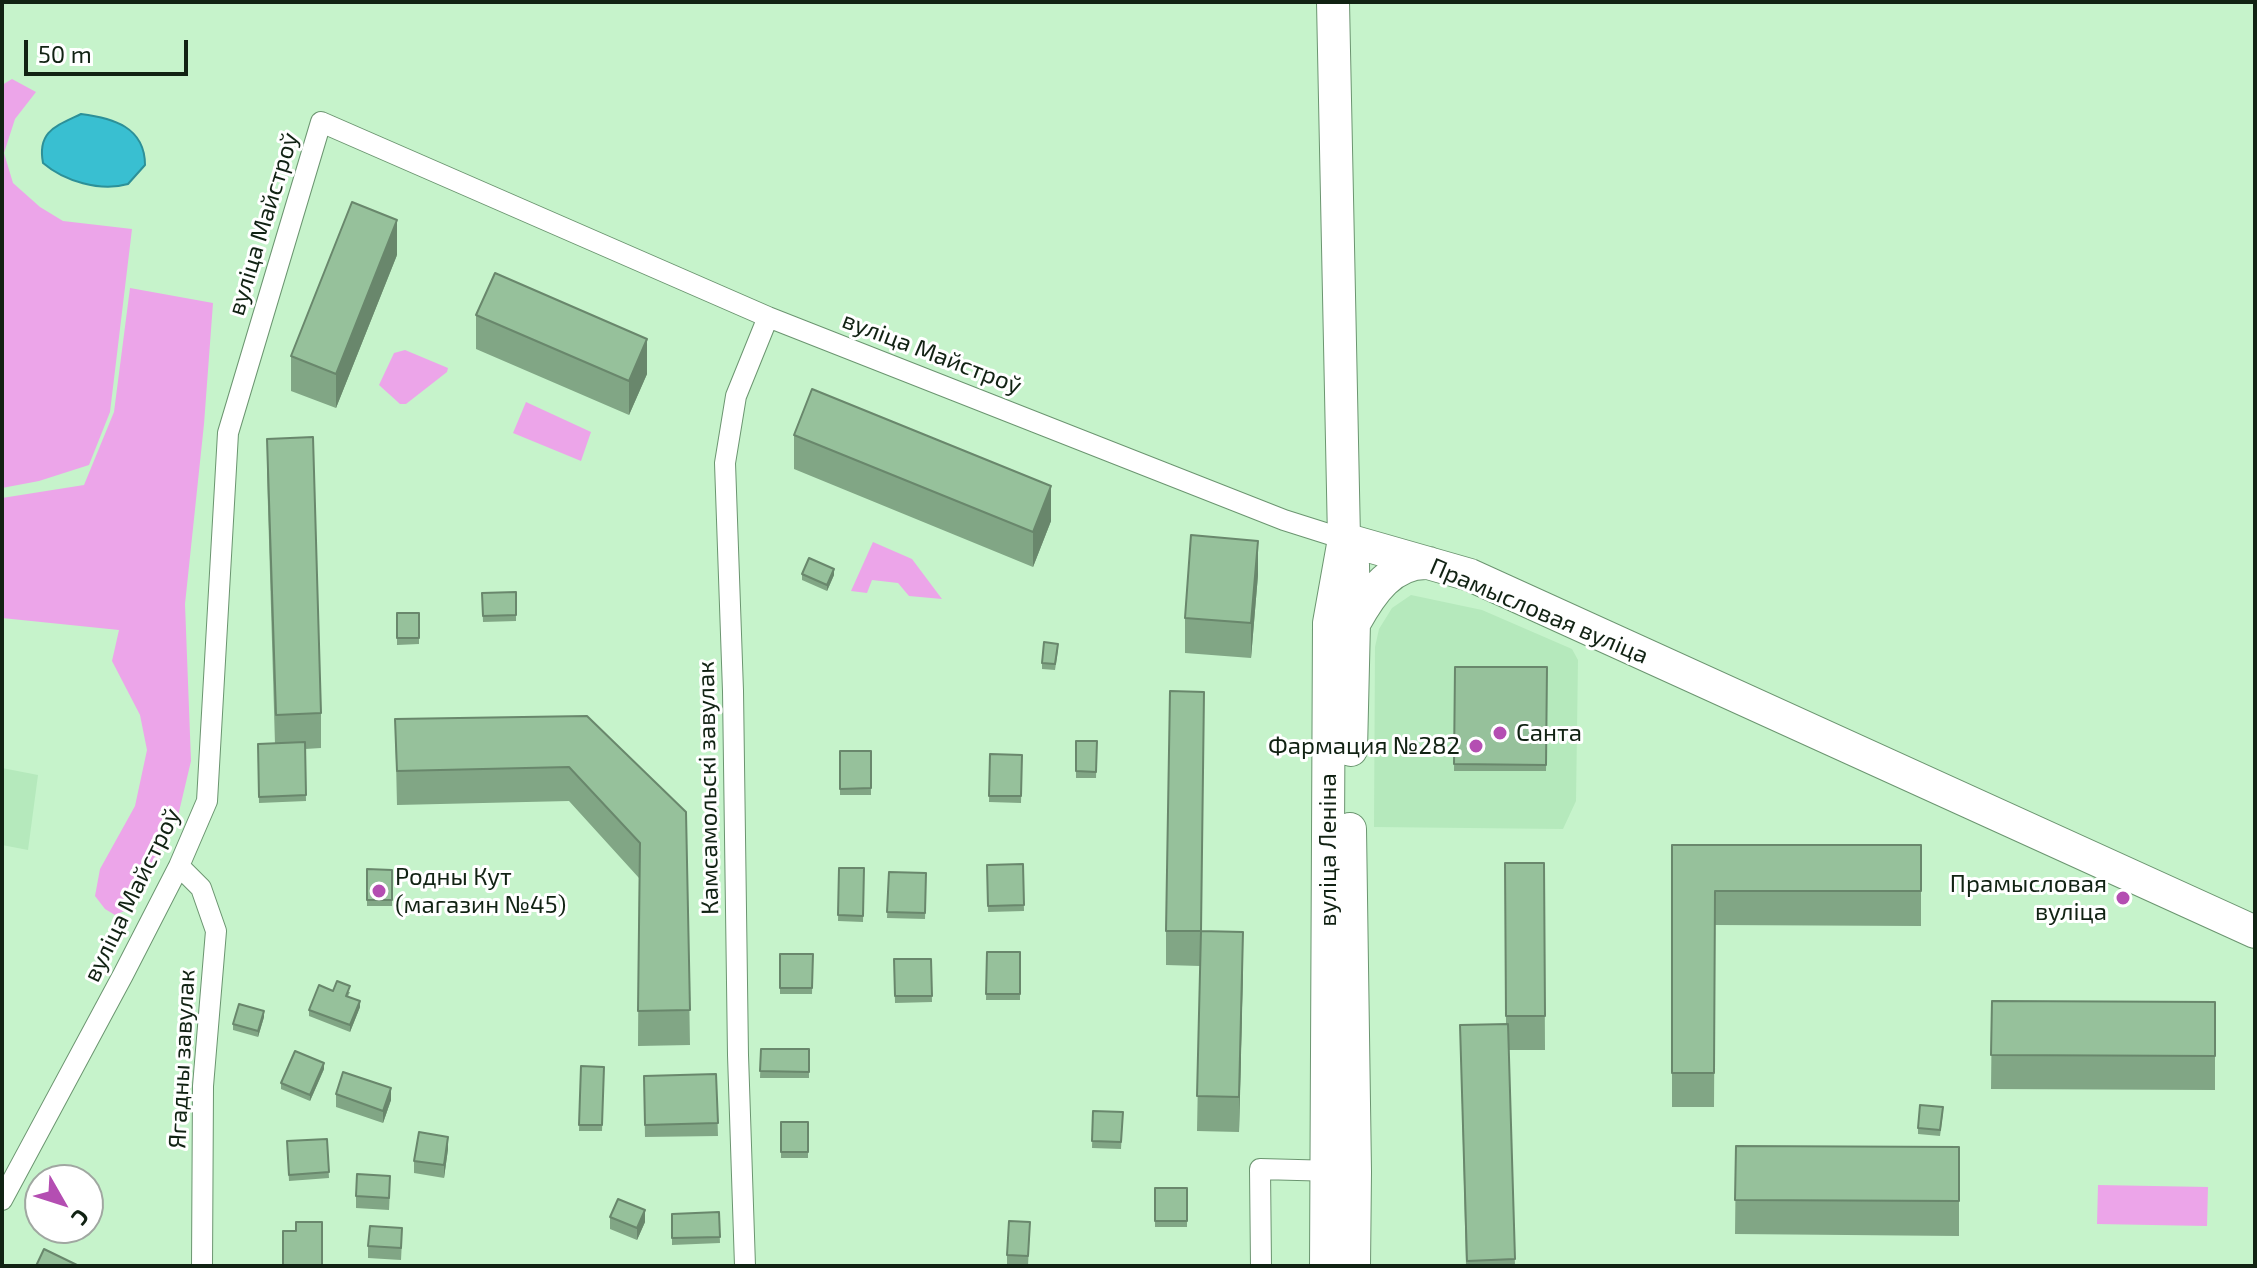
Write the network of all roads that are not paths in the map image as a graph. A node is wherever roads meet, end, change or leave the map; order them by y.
1 (1333, 2) edge
2 (768, 317) junction
3 (1344, 539) junction
4 (1433, 563) junction
5 (1354, 622) junction
6 (179, 866) junction
7 (2255, 932) edge
8 (1341, 1171) junction
9 (2, 1200) edge
10 (202, 1266) edge
11 (745, 1266) edge
12 (1261, 1266) edge
13 (1326, 1266) edge
14 (1354, 1266) edge

1 - 3 main road
2 - 3 street, вуліца Майстроў
2 - 6 street, вуліца Майстроў
2 - 11 street, Камсамольскі завулак
3 - 4 main road, Прамысловая вуліца
3 - 5 main road, вуліца Леніна
3 - 8 main road, вуліца Леніна
4 - 5 main road
4 - 7 main road, Прамысловая вуліца
5 - 8 main road, вуліца Леніна
6 - 9 street, вуліца Майстроў
6 - 10 street, Ягадны завулак
8 - 12 street
8 - 13 main road, вуліца Леніна
8 - 14 main road, вуліца Леніна

